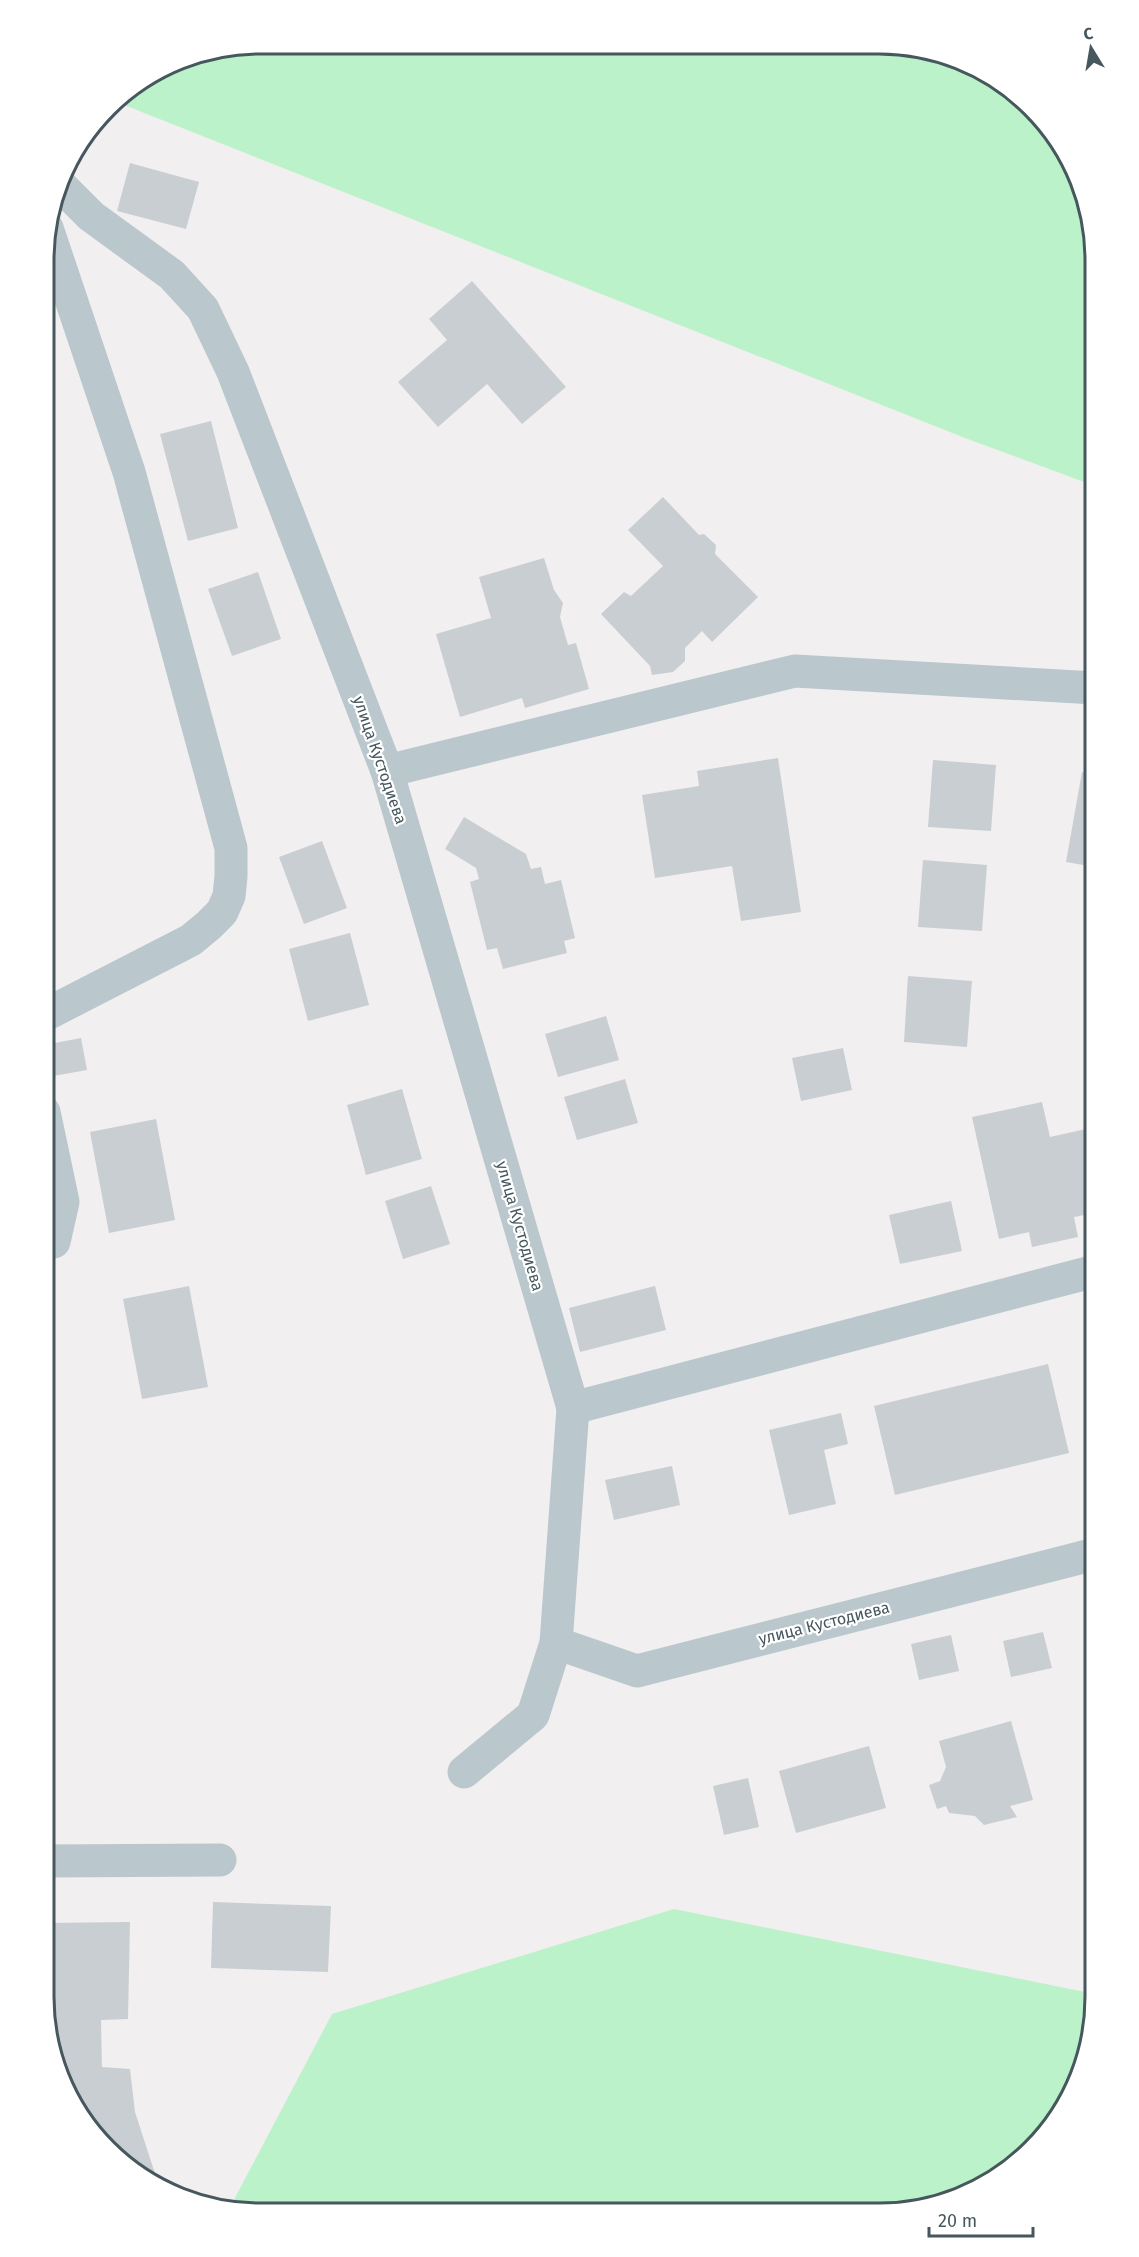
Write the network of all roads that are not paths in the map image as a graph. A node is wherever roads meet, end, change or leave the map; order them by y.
1 (66, 191) edge
2 (54, 252) edge
3 (1085, 687) edge
4 (387, 771) junction
5 (54, 1010) edge
6 (54, 1159) edge
7 (54, 1242) edge
8 (1085, 1274) edge
9 (573, 1408) junction
10 (1085, 1557) edge
11 (556, 1643) junction
12 (464, 1772) dead end
13 (219, 1860) dead end
14 (54, 1861) edge

1 - 4 lane, улица Кустодиева
2 - 5 lane
3 - 4 lane
4 - 9 lane, улица Кустодиева
6 - 7 lane
8 - 9 lane
9 - 11 lane, улица Кустодиева
10 - 11 lane, улица Кустодиева
11 - 12 lane, улица Кустодиева
13 - 14 lane

